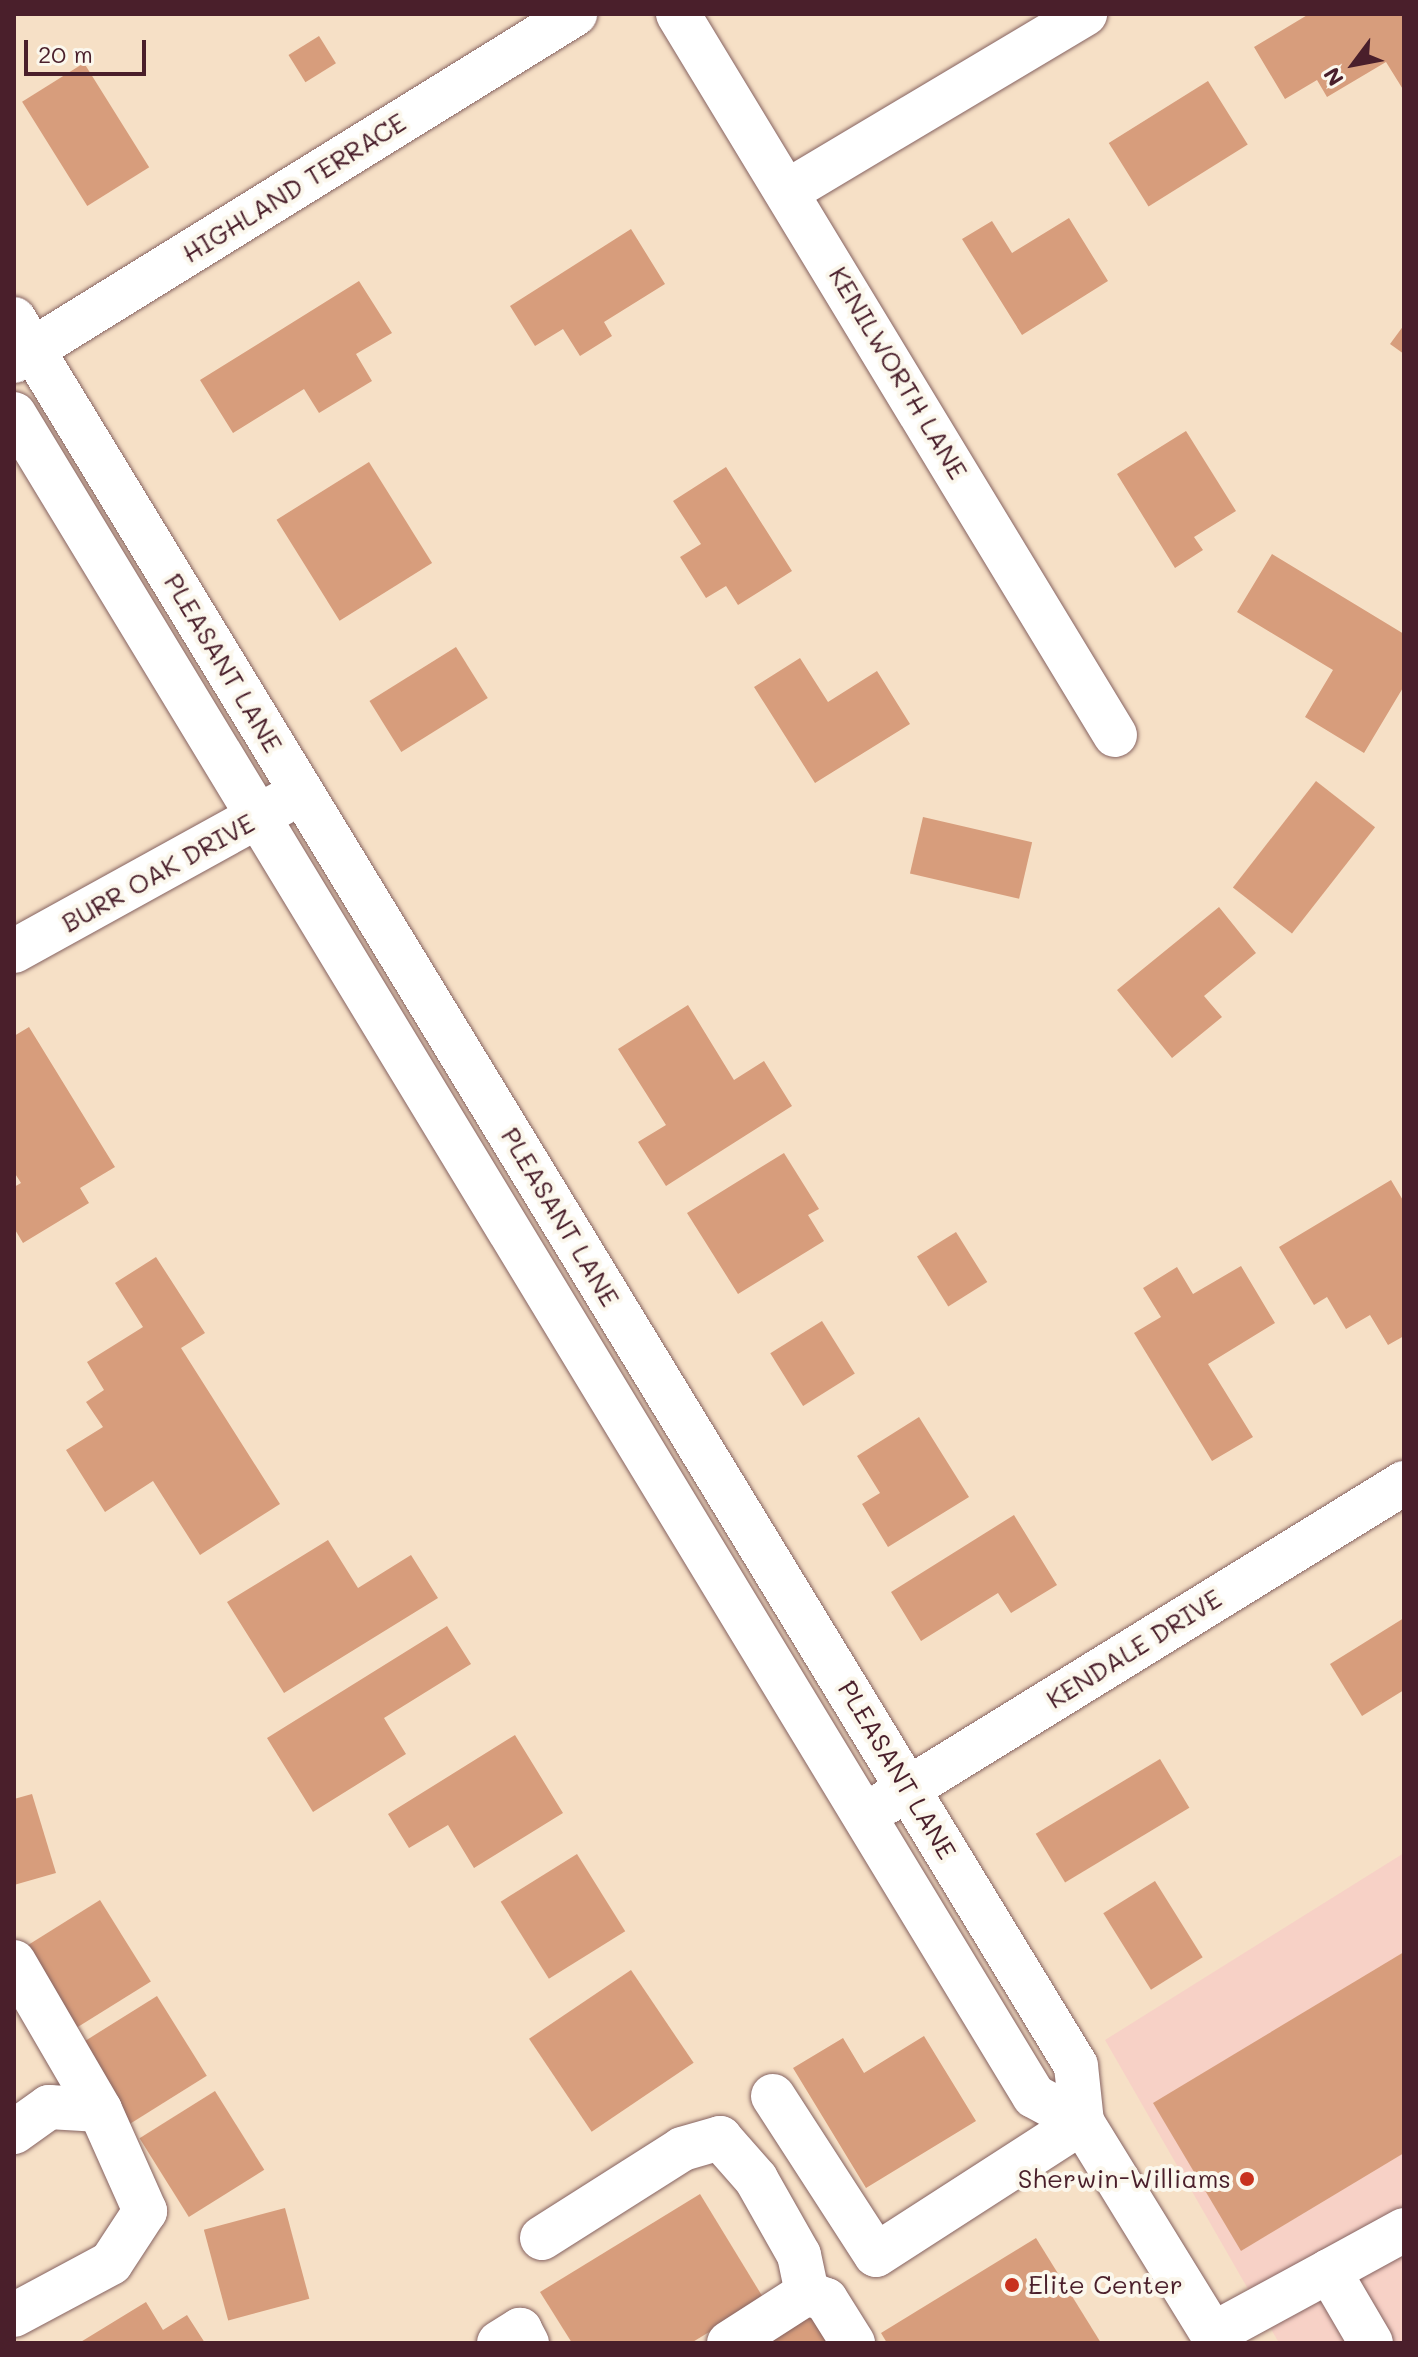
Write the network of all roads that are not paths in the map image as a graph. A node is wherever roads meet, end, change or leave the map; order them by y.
1 (575, 14) edge
2 (678, 14) edge
3 (1085, 14) edge
4 (788, 191) junction
5 (20, 343) edge
6 (14, 414) edge
7 (1115, 735) dead end
8 (301, 791) junction
9 (259, 817) junction
10 (382, 925) junction
11 (14, 951) edge
12 (340, 952) junction
13 (1404, 1483) edge
14 (908, 1789) junction
15 (865, 1816) junction
16 (14, 1962) edge
17 (773, 2096) dead end
18 (100, 2110) junction
19 (1082, 2122) junction
20 (14, 2132) edge
21 (1404, 2230) edge
22 (542, 2238) dead end
23 (1329, 2271) junction
24 (807, 2293) junction
25 (14, 2315) edge
26 (1216, 2339) edge
27 (499, 2343) edge
28 (527, 2343) edge
29 (729, 2343) edge
30 (853, 2343) edge
31 (1371, 2343) edge

1 - 5 street, HIGHLAND TERRACE
2 - 4 street, KENILWORTH LANE
3 - 4 street
4 - 7 street, KENILWORTH LANE
5 - 8 street, PLEASANT LANE
6 - 9 street, PLEASANT LANE
8 - 9 street, BURR OAK DRIVE
8 - 10 street, PLEASANT LANE
9 - 11 street, BURR OAK DRIVE
9 - 12 street, PLEASANT LANE
10 - 12 street
10 - 14 street, PLEASANT LANE
12 - 15 street, PLEASANT LANE
13 - 14 street, KENDALE DRIVE
14 - 15 street, KENDALE DRIVE
14 - 19 street, PLEASANT LANE
15 - 19 street, PLEASANT LANE
16 - 18 street
17 - 19 street
18 - 20 street
18 - 25 street
19 - 26 street, PLEASANT LANE
21 - 23 street
22 - 24 street
23 - 26 street
23 - 31 street
24 - 29 street
24 - 30 street
27 - 28 street

